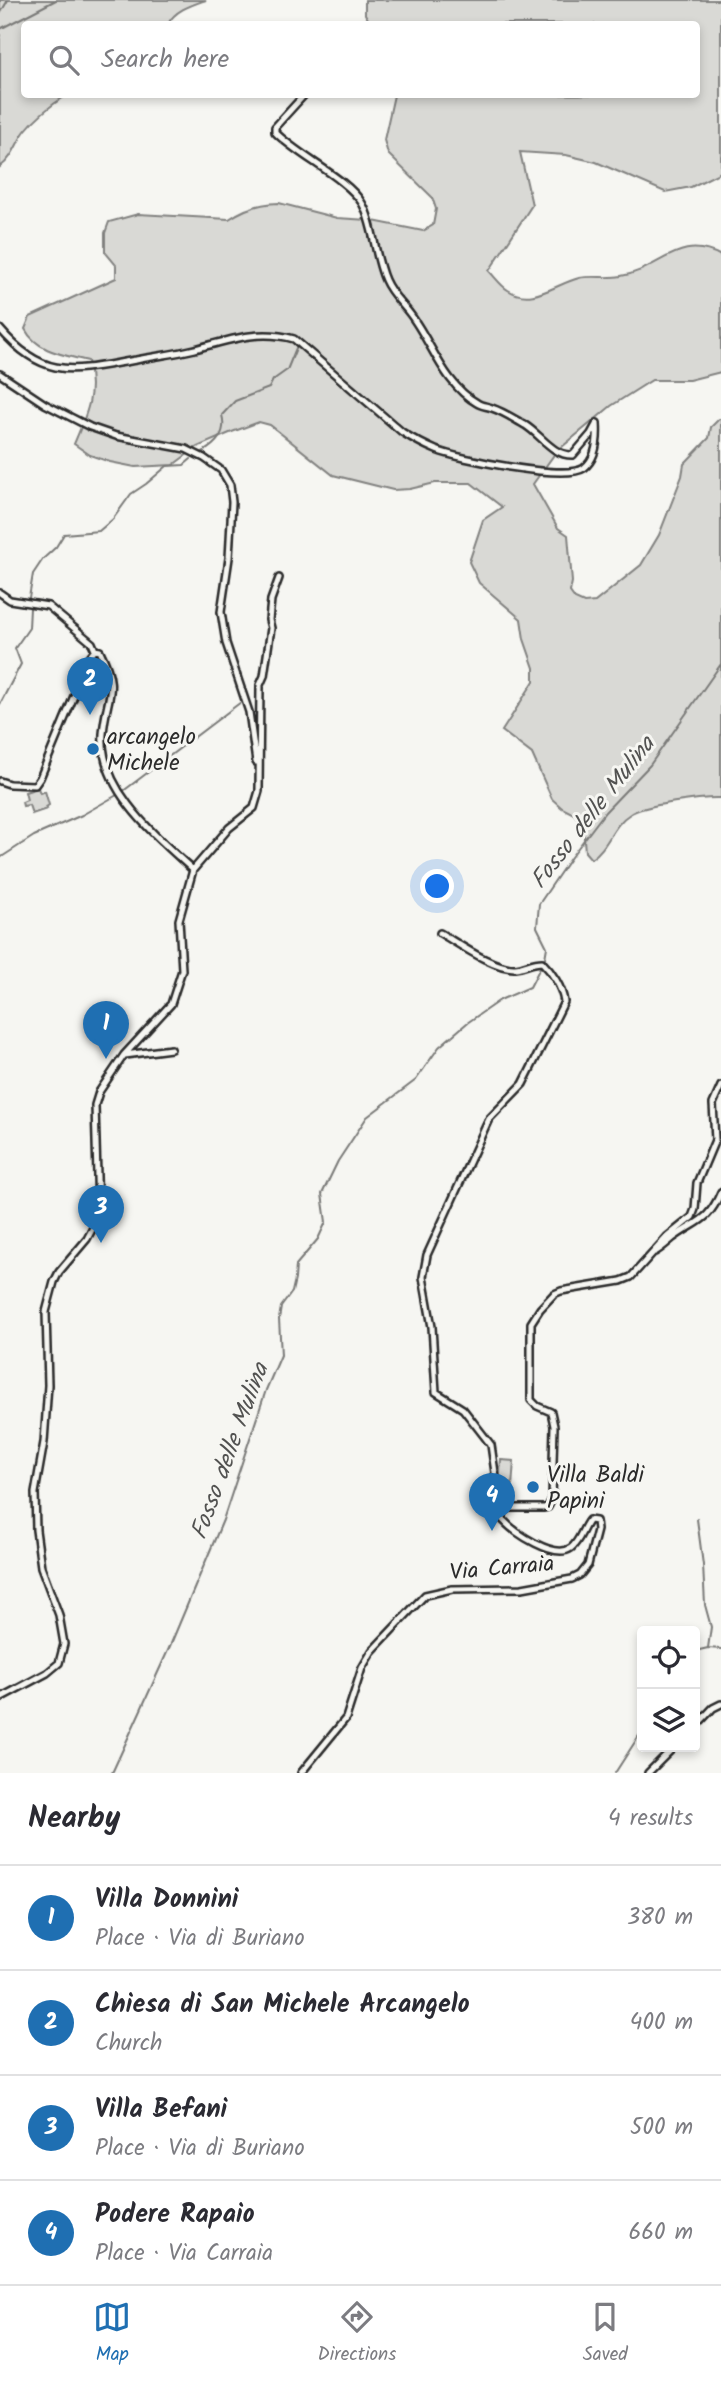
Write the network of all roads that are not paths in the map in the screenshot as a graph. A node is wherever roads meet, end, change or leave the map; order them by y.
1 (301, 98) edge
2 (0, 329) edge
3 (0, 374) edge
4 (279, 578) dead end
5 (0, 593) edge
6 (95, 650) junction
7 (258, 769) junction
8 (0, 781) edge
9 (193, 870) junction
10 (440, 933) dead end
11 (171, 1049) dead end
12 (124, 1055) junction
13 (721, 1086) edge
14 (721, 1192) edge
15 (654, 1253) junction
16 (503, 1513) junction
17 (0, 1698) edge
18 (721, 1704) edge
19 (700, 1722) edge
20 (669, 1752) edge
21 (301, 1773) edge
22 (648, 1773) edge

1 - 2 street
3 - 7 street
4 - 7 street
5 - 6 street
6 - 8 street
6 - 9 street
7 - 9 street
9 - 12 street
10 - 16 street
11 - 12 street
12 - 17 street
13 - 15 street
14 - 15 street
15 - 16 street
16 - 21 street, Via Carraia
18 - 19 street
20 - 22 street

